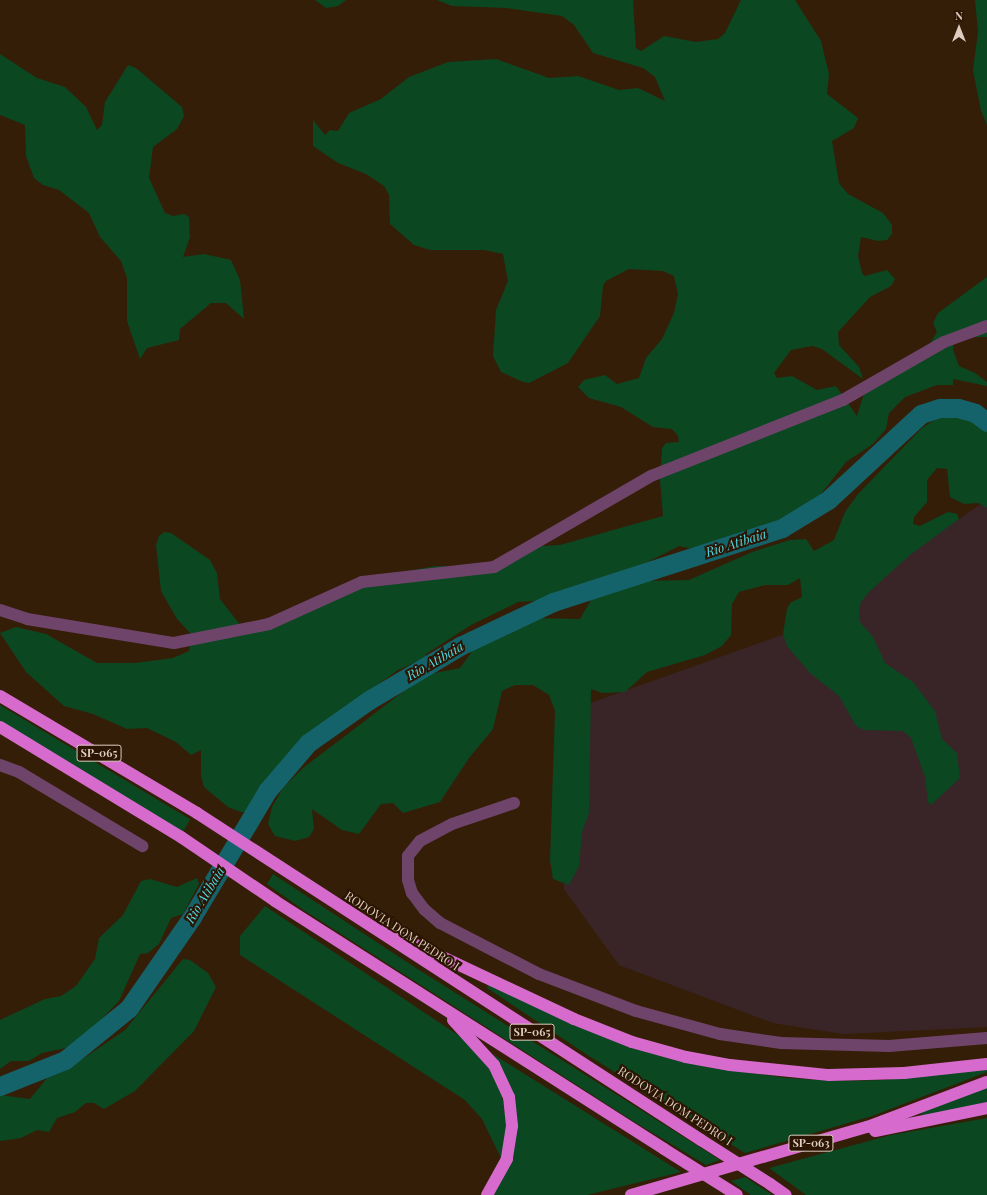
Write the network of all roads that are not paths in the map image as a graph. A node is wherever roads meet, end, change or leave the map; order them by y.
1 (987, 326) edge
2 (0, 610) edge
3 (0, 696) edge
4 (0, 727) edge
5 (0, 765) edge
6 (514, 803) dead end
7 (142, 846) dead end
8 (363, 923) junction
9 (446, 1010) junction
10 (987, 1038) edge
11 (987, 1064) edge
12 (987, 1082) edge
13 (987, 1108) edge
14 (487, 1195) edge
15 (631, 1195) edge
16 (653, 1195) edge
17 (737, 1195) edge
18 (786, 1195) edge

1 - 2 street
3 - 8 highway, RODOVIA DOM PEDRO I / SP-065
4 - 9 highway, SP-065
5 - 7 street
6 - 10 street
8 - 11 highway
8 - 18 highway, RODOVIA DOM PEDRO I / SP-065, bridge
9 - 14 highway
9 - 17 highway, SP-065, bridge
12 - 15 highway, SP-063
13 - 16 highway, SP-063

